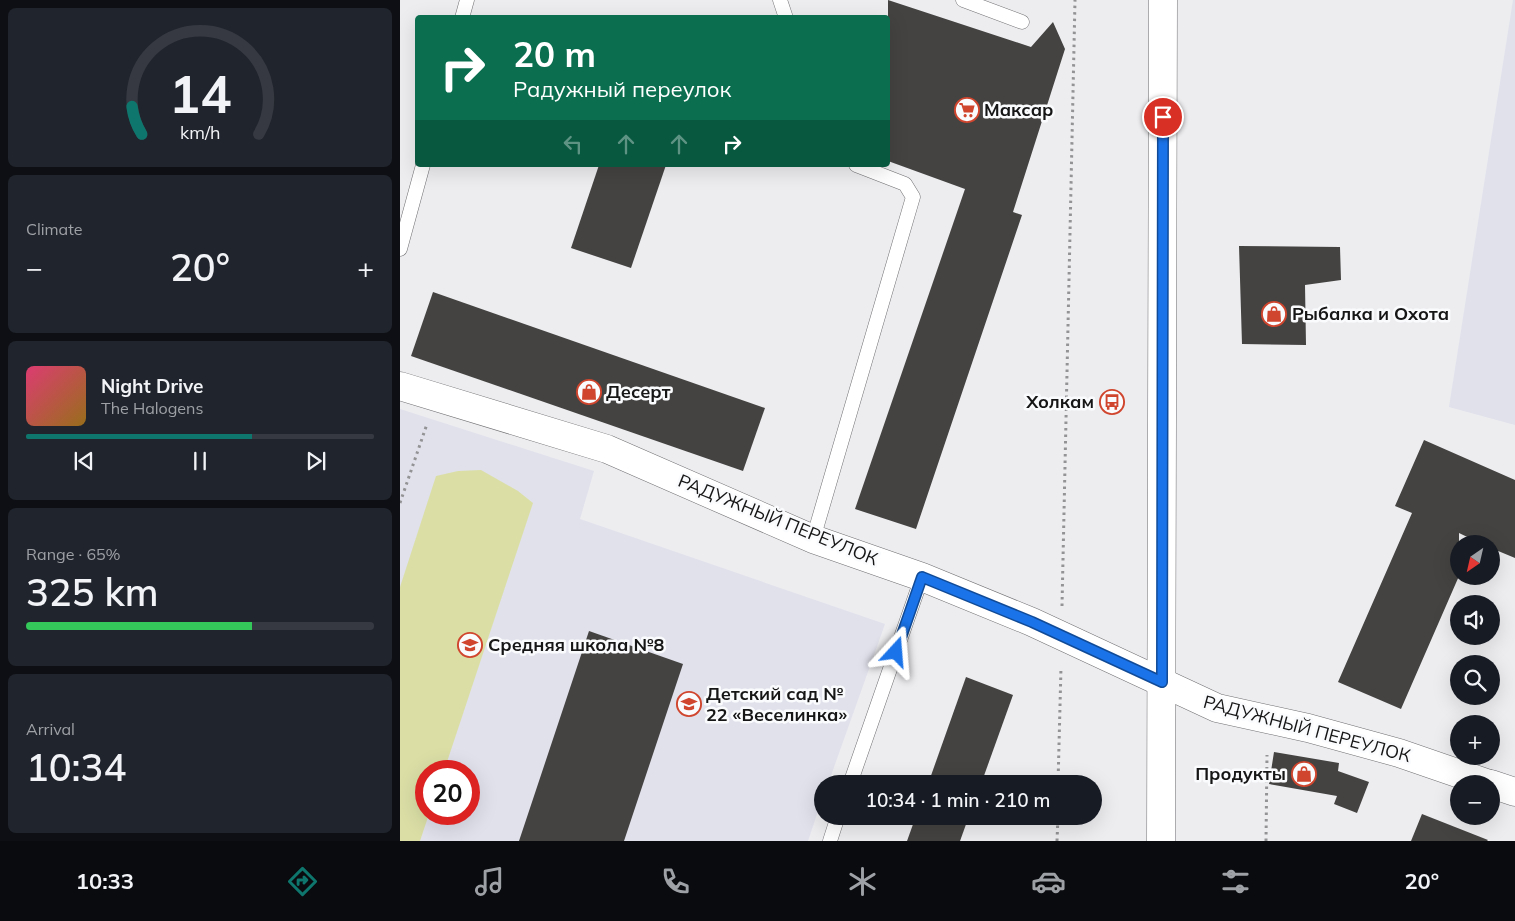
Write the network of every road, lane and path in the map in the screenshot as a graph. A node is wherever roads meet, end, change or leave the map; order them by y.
1 (467, 0) edge
2 (780, 0) edge
3 (963, 0) edge
4 (1075, 0) edge
5 (1164, 0) edge
6 (463, 15) edge
7 (785, 15) edge
8 (1022, 22) dead end
9 (421, 167) edge
10 (861, 167) edge
11 (400, 249) edge
12 (400, 386) edge
13 (436, 397) junction
14 (400, 504) edge
15 (813, 539) junction
16 (922, 577) junction
17 (1061, 636) junction
18 (1162, 682) junction
19 (1268, 754) dead end
20 (853, 775) edge
21 (1058, 775) edge
22 (1464, 775) edge
23 (1500, 787) edge
24 (1515, 792) edge
25 (835, 825) edge
26 (1058, 825) edge
27 (830, 841) edge
28 (1057, 841) edge
29 (1161, 841) edge
30 (1266, 841) edge

1 - 6 lane
2 - 7 lane
3 - 8 lane
4 - 17 path
5 - 18 street
9 - 11 lane
10 - 15 lane
12 - 13 street, РАДУЖНЫЙ ПЕРЕУЛОК
13 - 14 path
13 - 15 street, РАДУЖНЫЙ ПЕРЕУЛОК
15 - 16 street, РАДУЖНЫЙ ПЕРЕУЛОК
16 - 17 street, РАДУЖНЫЙ ПЕРЕУЛОК
16 - 20 lane
17 - 18 street, РАДУЖНЫЙ ПЕРЕУЛОК
17 - 21 path
18 - 22 street, РАДУЖНЫЙ ПЕРЕУЛОК
18 - 29 street
19 - 30 path
23 - 24 street, РАДУЖНЫЙ ПЕРЕУЛОК
25 - 27 lane
26 - 28 path

